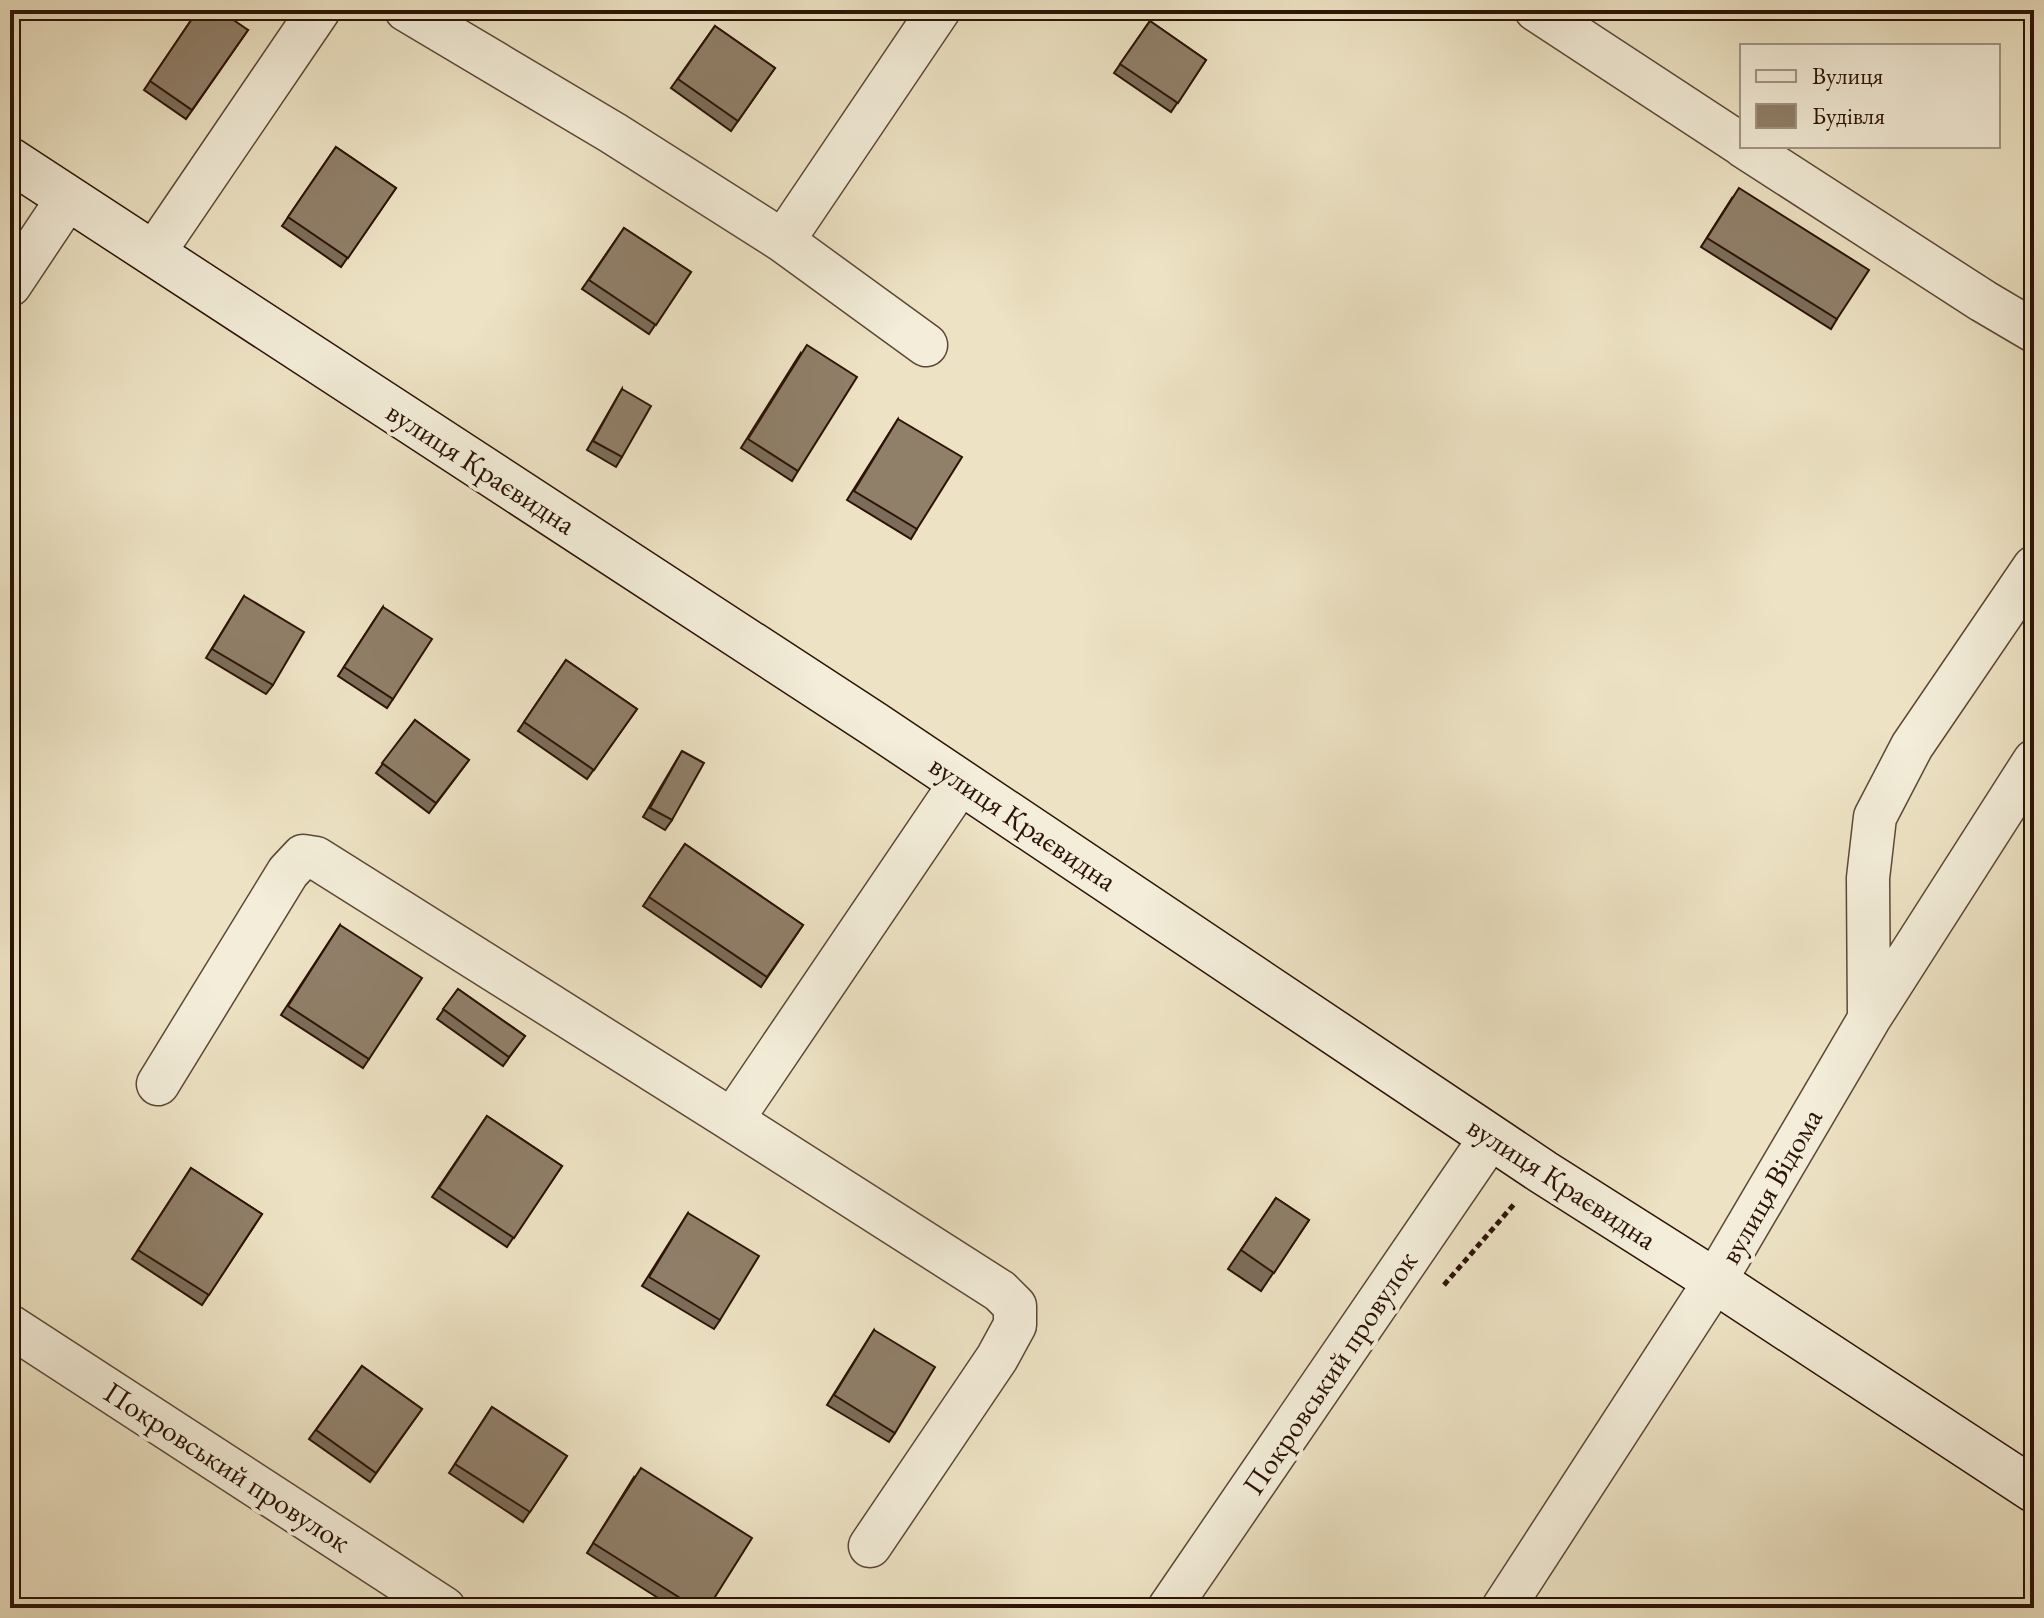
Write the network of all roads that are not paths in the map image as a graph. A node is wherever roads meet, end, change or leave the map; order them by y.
1 (319, 10) edge
2 (406, 10) edge
3 (939, 10) edge
4 (1536, 10) edge
5 (1740, 144) edge
6 (1746, 148) edge
7 (10, 160) edge
8 (68, 198) junction
9 (783, 241) junction
10 (153, 254) junction
11 (10, 285) edge
12 (2034, 331) edge
13 (926, 345) dead end
14 (2034, 567) edge
15 (2034, 761) edge
16 (961, 782) junction
17 (1869, 1019) junction
18 (158, 1084) dead end
19 (732, 1120) junction
20 (1491, 1137) junction
21 (1715, 1281) junction
22 (10, 1326) edge
23 (2034, 1490) edge
24 (870, 1546) dead end
25 (444, 1608) edge
26 (1169, 1608) edge
27 (1503, 1608) edge

1 - 10 street
2 - 9 street
3 - 9 street
4 - 5 street
6 - 12 street
7 - 8 street, вулиця Краєвидна
8 - 10 street, вулиця Краєвидна
8 - 11 street
9 - 13 street
10 - 16 street, вулиця Краєвидна
14 - 17 street
15 - 17 street, вулиця Відома
16 - 19 street
16 - 20 street, вулиця Краєвидна
17 - 21 street, вулиця Відома
18 - 19 street
19 - 24 street
20 - 21 street, вулиця Краєвидна
20 - 26 street, Покровський провулок
21 - 23 street, вулиця Краєвидна
21 - 27 street, вулиця Відома
22 - 25 street, Покровський провулок

